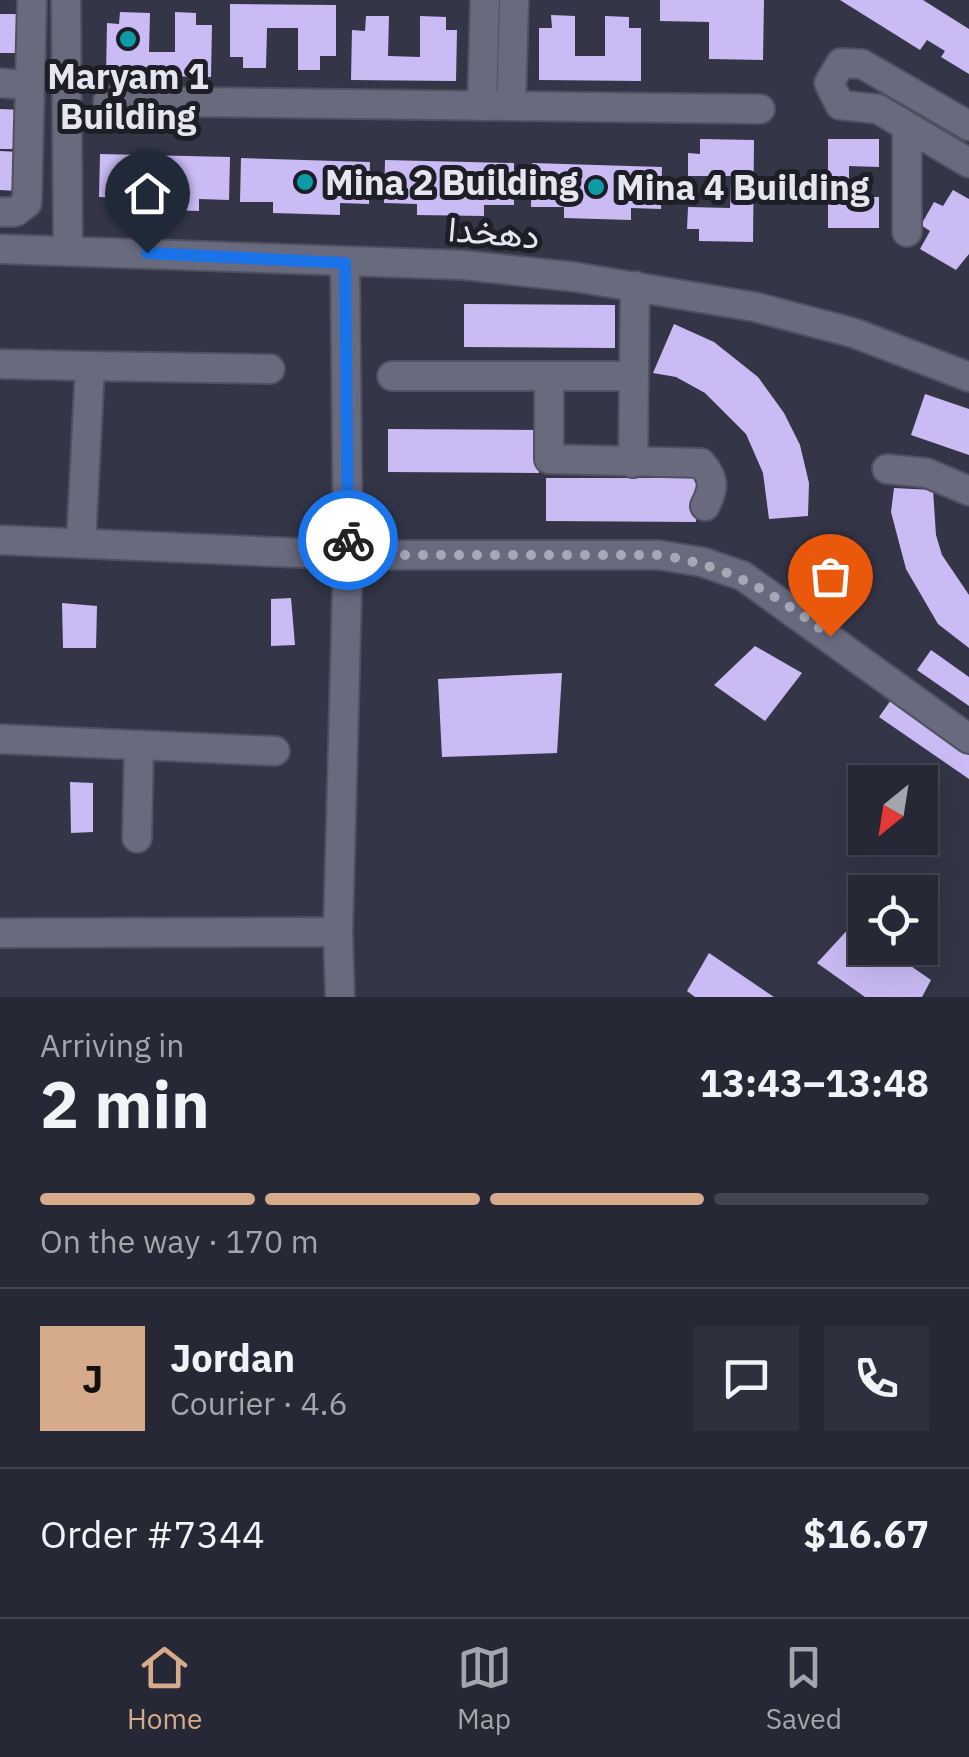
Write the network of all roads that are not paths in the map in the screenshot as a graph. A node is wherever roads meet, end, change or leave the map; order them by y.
1 (32, 0) edge
2 (66, 0) edge
3 (485, 0) edge
4 (514, 0) edge
5 (0, 84) edge
6 (29, 85) junction
7 (108, 101) dead end
8 (482, 106) junction
9 (511, 106) junction
10 (760, 109) dead end
11 (969, 126) edge
12 (907, 127) junction
13 (969, 164) edge
14 (0, 212) edge
15 (908, 232) dead end
16 (0, 248) edge
17 (68, 249) junction
18 (345, 263) junction
19 (635, 286) junction
20 (0, 364) edge
21 (90, 366) junction
22 (270, 368) dead end
23 (392, 376) dead end
24 (549, 376) junction
25 (634, 376) junction
26 (969, 377) edge
27 (634, 462) junction
28 (887, 469) dead end
29 (969, 492) edge
30 (705, 506) dead end
31 (0, 540) edge
32 (81, 543) junction
33 (348, 555) junction
34 (0, 739) edge
35 (969, 739) edge
36 (138, 745) junction
37 (275, 751) dead end
38 (136, 838) dead end
39 (338, 932) junction
40 (0, 933) edge
41 (340, 997) edge

1 - 6 street
2 - 17 street
3 - 8 street
4 - 9 street
5 - 6 street
6 - 14 street
7 - 8 street
8 - 9 street
9 - 10 street
11 - 12 street
12 - 13 street
12 - 15 street
16 - 17 street, دهخدا
17 - 18 street, دهخدا
18 - 19 street, دهخدا
18 - 33 street
19 - 25 street
19 - 26 street, دهخدا
20 - 21 street
21 - 22 street
21 - 32 street
23 - 24 street
24 - 25 street
24 - 27 street
25 - 27 street
27 - 30 street
28 - 29 street
31 - 32 street
32 - 33 street
33 - 35 street
33 - 39 street
34 - 36 street
36 - 37 street
36 - 38 street
39 - 40 street
39 - 41 street

